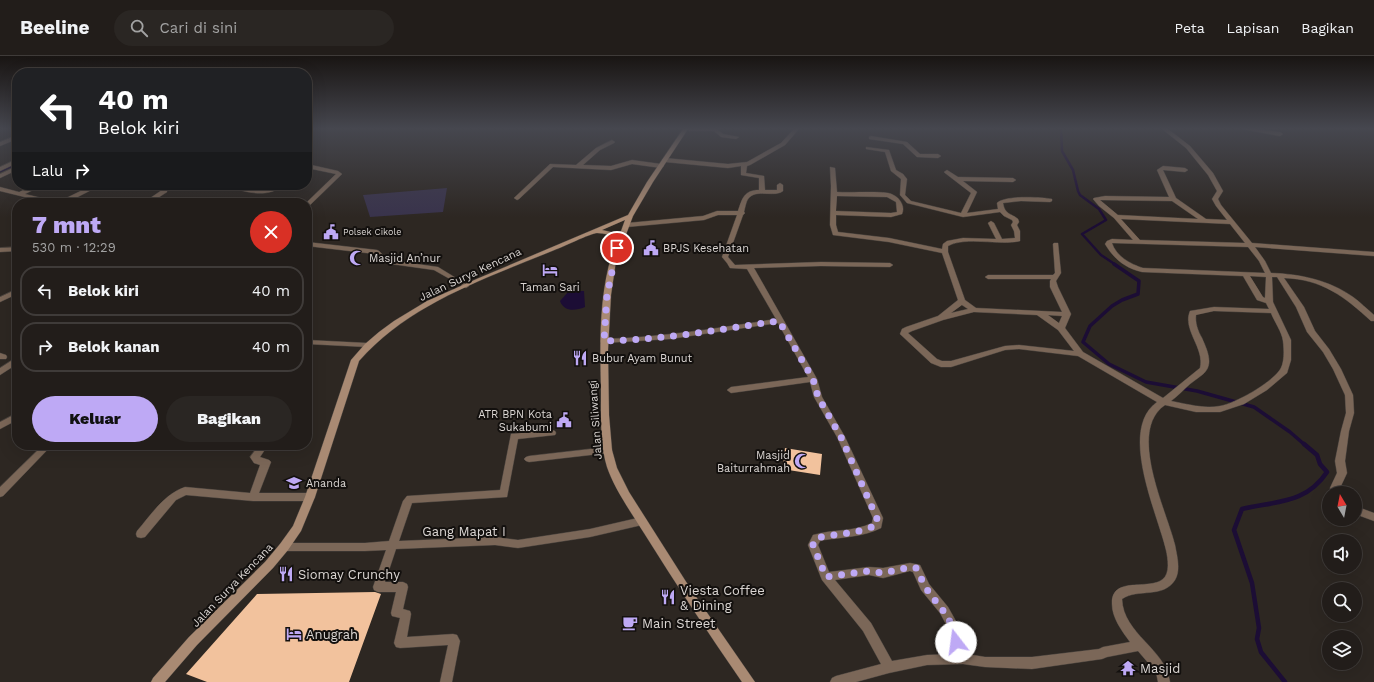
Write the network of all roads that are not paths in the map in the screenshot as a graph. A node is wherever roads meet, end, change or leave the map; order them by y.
1 (588, 158) edge
2 (757, 158) edge
3 (889, 158) edge
4 (1198, 158) edge
5 (665, 160) joint
6 (12, 164) edge
7 (744, 165) junction
8 (578, 166) junction
9 (661, 166) junction
10 (312, 168) edge
11 (832, 168) dead end
12 (0, 169) edge
13 (12, 170) edge
14 (1185, 170) dead end
15 (947, 172) dead end
16 (0, 176) edge
17 (955, 178) junction
18 (1012, 180) dead end
19 (780, 185) dead end
20 (0, 190) edge
21 (28, 190) edge
22 (88, 190) edge
23 (165, 190) edge
24 (249, 190) edge
25 (273, 190) edge
26 (762, 191) junction
27 (19, 194) junction
28 (834, 194) junction
29 (35, 198) edge
30 (71, 198) edge
31 (154, 198) edge
32 (517, 198) dead end
33 (312, 199) edge
34 (1173, 199) junction
35 (1050, 200) dead end
36 (1000, 210) junction
37 (742, 213) junction
38 (833, 213) junction
39 (963, 215) junction
40 (1116, 217) junction
41 (1205, 220) junction
42 (628, 221) junction
43 (1231, 222) junction
44 (991, 223) dead end
45 (596, 231) junction
46 (622, 236) junction
47 (1000, 241) junction
48 (1138, 241) junction
49 (312, 244) edge
50 (1056, 244) dead end
51 (1250, 245) junction
52 (12, 249) edge
53 (0, 250) edge
54 (945, 252) junction
55 (1374, 254) edge
56 (890, 265) dead end
57 (750, 267) junction
58 (1246, 275) junction
59 (1269, 275) junction
60 (1279, 275) junction
61 (988, 277) dead end
62 (1055, 277) junction
63 (466, 286) junction
64 (12, 294) edge
65 (0, 300) edge
66 (962, 300) junction
67 (1269, 302) junction
68 (974, 310) junction
69 (1274, 311) junction
70 (1038, 312) junction
71 (1067, 314) junction
72 (941, 318) junction
73 (1374, 319) edge
74 (779, 321) junction
75 (1061, 328) junction
76 (604, 341) junction
77 (312, 342) edge
78 (367, 345) junction
79 (1080, 354) junction
80 (12, 364) edge
81 (0, 372) edge
82 (813, 379) junction
83 (731, 390) dead end
84 (1164, 402) junction
85 (12, 419) edge
86 (0, 426) edge
87 (552, 433) dead end
88 (43, 450) edge
89 (260, 450) edge
90 (608, 450) junction
91 (528, 459) dead end
92 (1336, 486) edge
93 (0, 492) edge
94 (253, 496) junction
95 (310, 497) junction
96 (1362, 513) edge
97 (1374, 517) edge
98 (642, 521) junction
99 (140, 534) dead end
100 (394, 545) junction
101 (284, 547) junction
102 (826, 577) junction
103 (1140, 644) junction
104 (963, 659) junction
105 (889, 667) junction
106 (157, 682) edge
107 (446, 682) edge
108 (749, 682) edge
109 (836, 682) edge
110 (1164, 682) edge

1 - 8 street
2 - 7 street
3 - 39 street
4 - 43 street
5 - 7 street
5 - 9 street, Jalan Siliwangi
6 - 12 street
7 - 26 street
8 - 9 street
8 - 32 street
9 - 42 street, Jalan Siliwangi
10 - 33 street
11 - 28 street
13 - 16 street
14 - 34 street
15 - 17 street
17 - 18 street
17 - 39 street
19 - 26 street
20 - 27 street
21 - 27 street
22 - 30 street
23 - 31 street
24 - 25 street
26 - 37 street
27 - 29 street
28 - 38 street
28 - 38 street
34 - 40 street
34 - 41 street
35 - 36 street
36 - 39 street
36 - 47 street
37 - 42 street
37 - 57 street
38 - 54 street
40 - 41 street
40 - 48 street
41 - 43 street
42 - 45 street, Jalan Surya Kencana
42 - 46 street, Jalan Siliwangi
43 - 51 street
44 - 47 street
45 - 46 street
45 - 63 street, Jalan Surya Kencana
46 - 76 street, Jalan Siliwangi
47 - 54 street
48 - 51 street
48 - 58 street
49 - 63 street
50 - 62 street
51 - 55 street
51 - 59 street
52 - 53 street
54 - 66 street
56 - 57 street
57 - 74 street
58 - 59 street
58 - 67 street
59 - 60 street
59 - 67 street
60 - 73 street
60 - 92 street
61 - 62 street
62 - 71 street
63 - 78 street, Jalan Surya Kencana
64 - 65 street
66 - 68 street
66 - 72 street
67 - 69 street
68 - 70 street
68 - 72 street
69 - 84 street
69 - 84 street
70 - 71 street
70 - 75 street
71 - 75 street
72 - 79 street
74 - 76 street
74 - 82 street
75 - 79 street
76 - 90 street, Jalan Siliwangi
77 - 78 street
78 - 95 street, Jalan Surya Kencana
79 - 84 street
80 - 81 street
82 - 83 street
82 - 102 street
84 - 103 street
85 - 86 street
87 - 100 street
88 - 93 street
89 - 94 street
90 - 91 street
90 - 98 street, Jalan Siliwangi
94 - 95 street
94 - 99 street
95 - 101 street, Jalan Surya Kencana
96 - 97 street
98 - 100 street, Gang Mapat I
98 - 108 street, Jalan Siliwangi
100 - 101 street, Gang Mapat I
100 - 107 street
101 - 106 street, Jalan Surya Kencana
102 - 104 street
102 - 105 street
103 - 104 street
103 - 110 street
104 - 105 street
105 - 109 street

